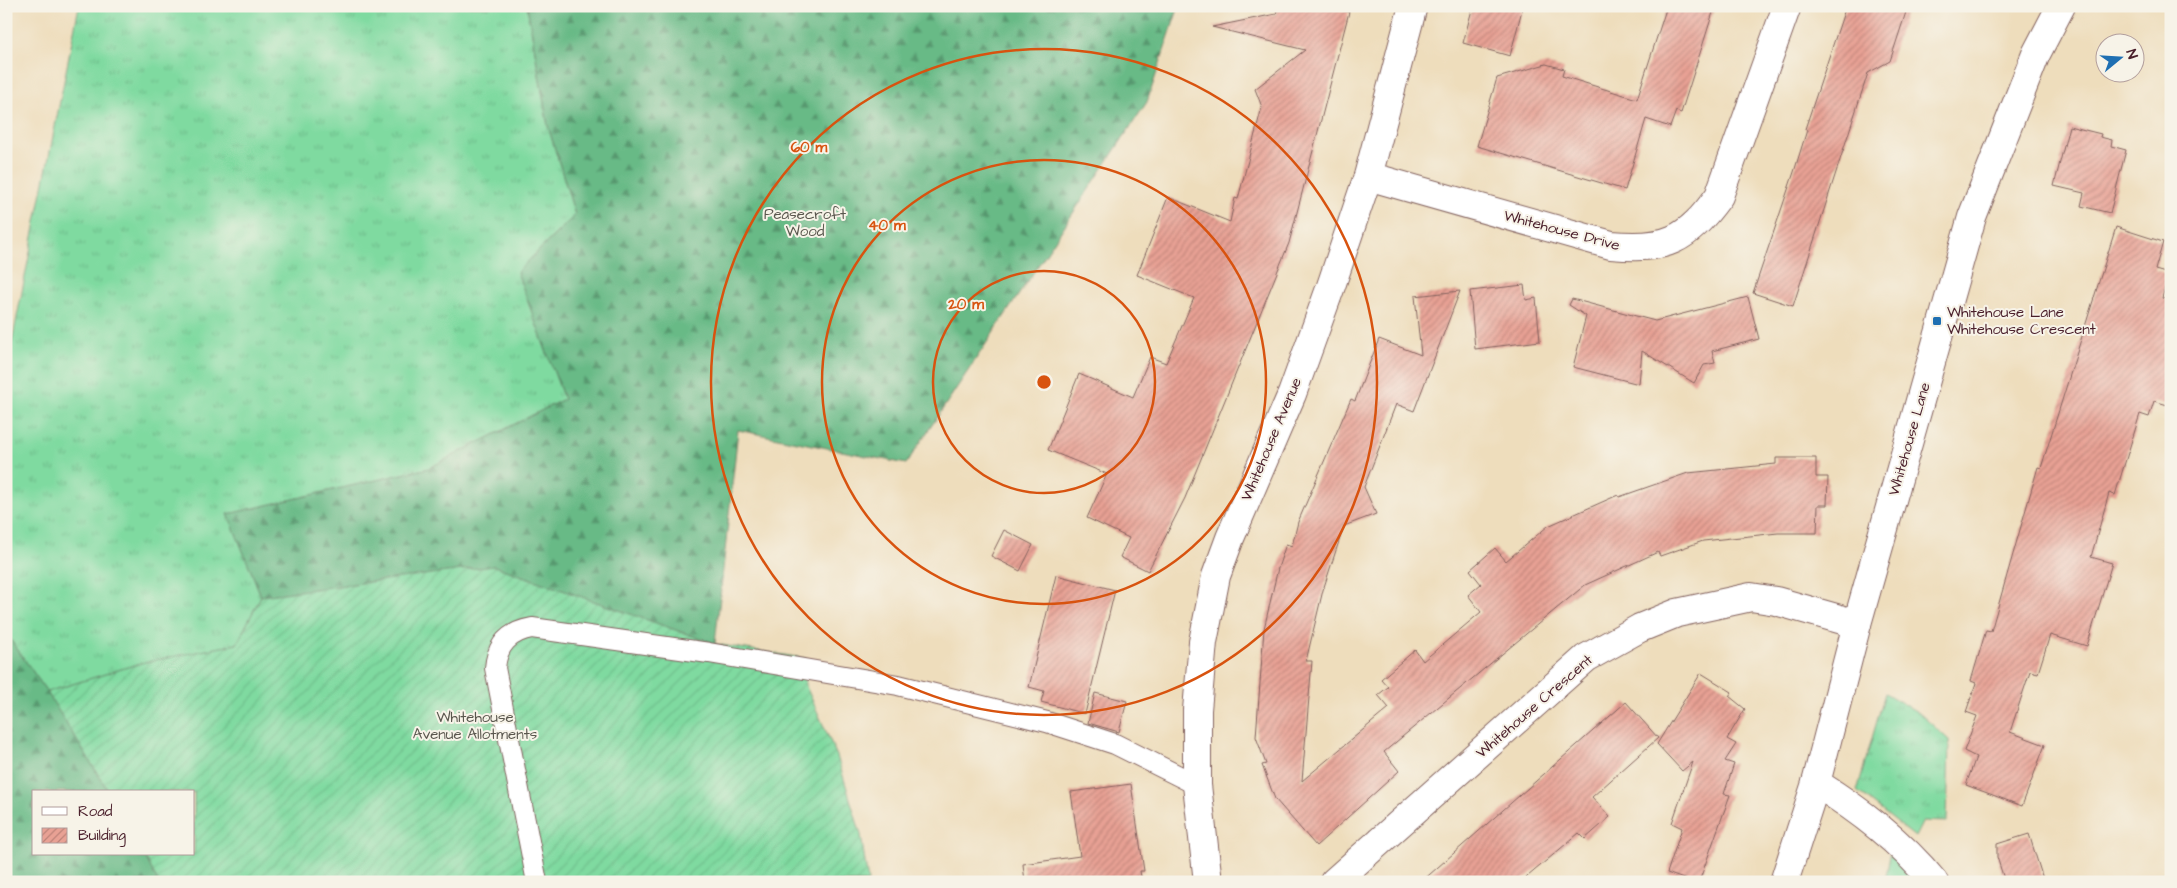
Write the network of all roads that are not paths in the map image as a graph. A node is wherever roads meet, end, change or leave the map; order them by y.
1 (1414, 6) edge
2 (1787, 6) edge
3 (2061, 6) edge
4 (1368, 176) junction
5 (1857, 624) junction
6 (1816, 783) junction
7 (1197, 785) junction
8 (537, 882) edge
9 (1208, 882) edge
10 (1334, 882) edge
11 (1784, 882) edge
12 (1934, 882) edge

1 - 4 street, Whitehouse Avenue
2 - 4 street, Whitehouse Drive
3 - 5 street, Whitehouse Lane
4 - 7 street, Whitehouse Avenue
5 - 6 street, Whitehouse Lane
5 - 10 street, Whitehouse Crescent
6 - 11 street, Whitehouse Lane
6 - 12 street
7 - 8 lane
7 - 9 street, Whitehouse Avenue

